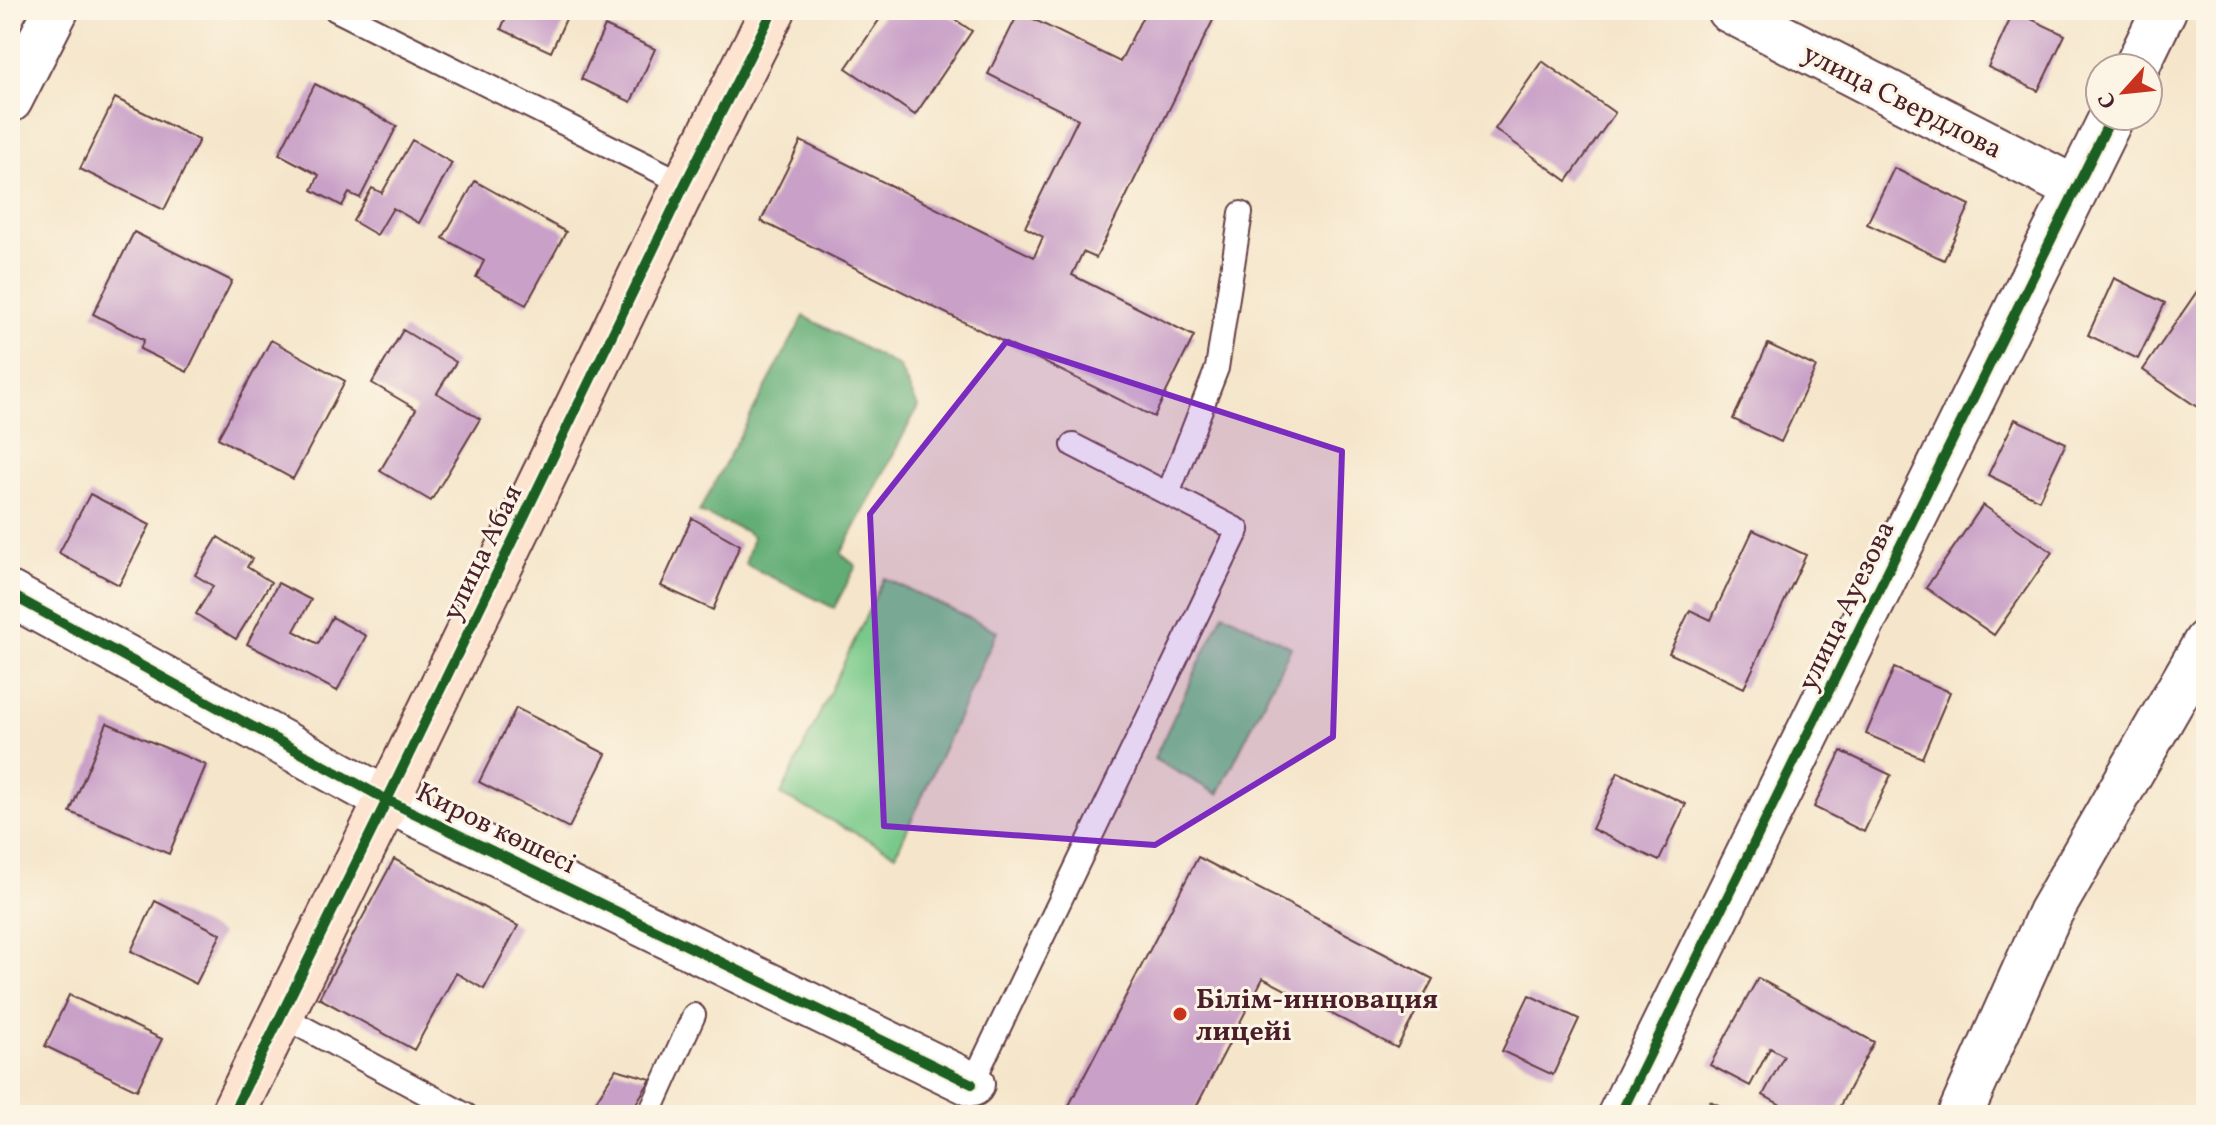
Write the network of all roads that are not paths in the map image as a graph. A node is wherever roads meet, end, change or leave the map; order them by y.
1 (56, 10) edge
2 (336, 10) edge
3 (773, 10) edge
4 (1729, 10) edge
5 (2164, 10) edge
6 (2144, 52) edge
7 (10, 100) edge
8 (2104, 132) edge
9 (685, 184) junction
10 (2076, 189) junction
11 (1241, 213) dead end
12 (1073, 445) dead end
13 (1168, 494) junction
14 (10, 594) edge
15 (2206, 642) edge
16 (387, 800) junction
17 (280, 1015) junction
18 (694, 1015) dead end
19 (972, 1084) joint
20 (232, 1115) edge
21 (466, 1115) edge
22 (649, 1115) edge
23 (1620, 1115) edge
24 (1960, 1115) edge

1 - 7 street
2 - 9 lane
3 - 9 street, улица Абая
4 - 10 street, улица Свердлова
5 - 6 street
8 - 10 street, улица Ауезова
9 - 16 street, улица Абая
10 - 23 street, улица Ауезова
11 - 13 lane
12 - 13 lane
13 - 19 lane
14 - 16 street, Киров көшесі
15 - 24 street
16 - 17 street, улица Абая
16 - 19 street, Киров көшесі
17 - 20 street, улица Абая
17 - 21 lane
18 - 22 lane

